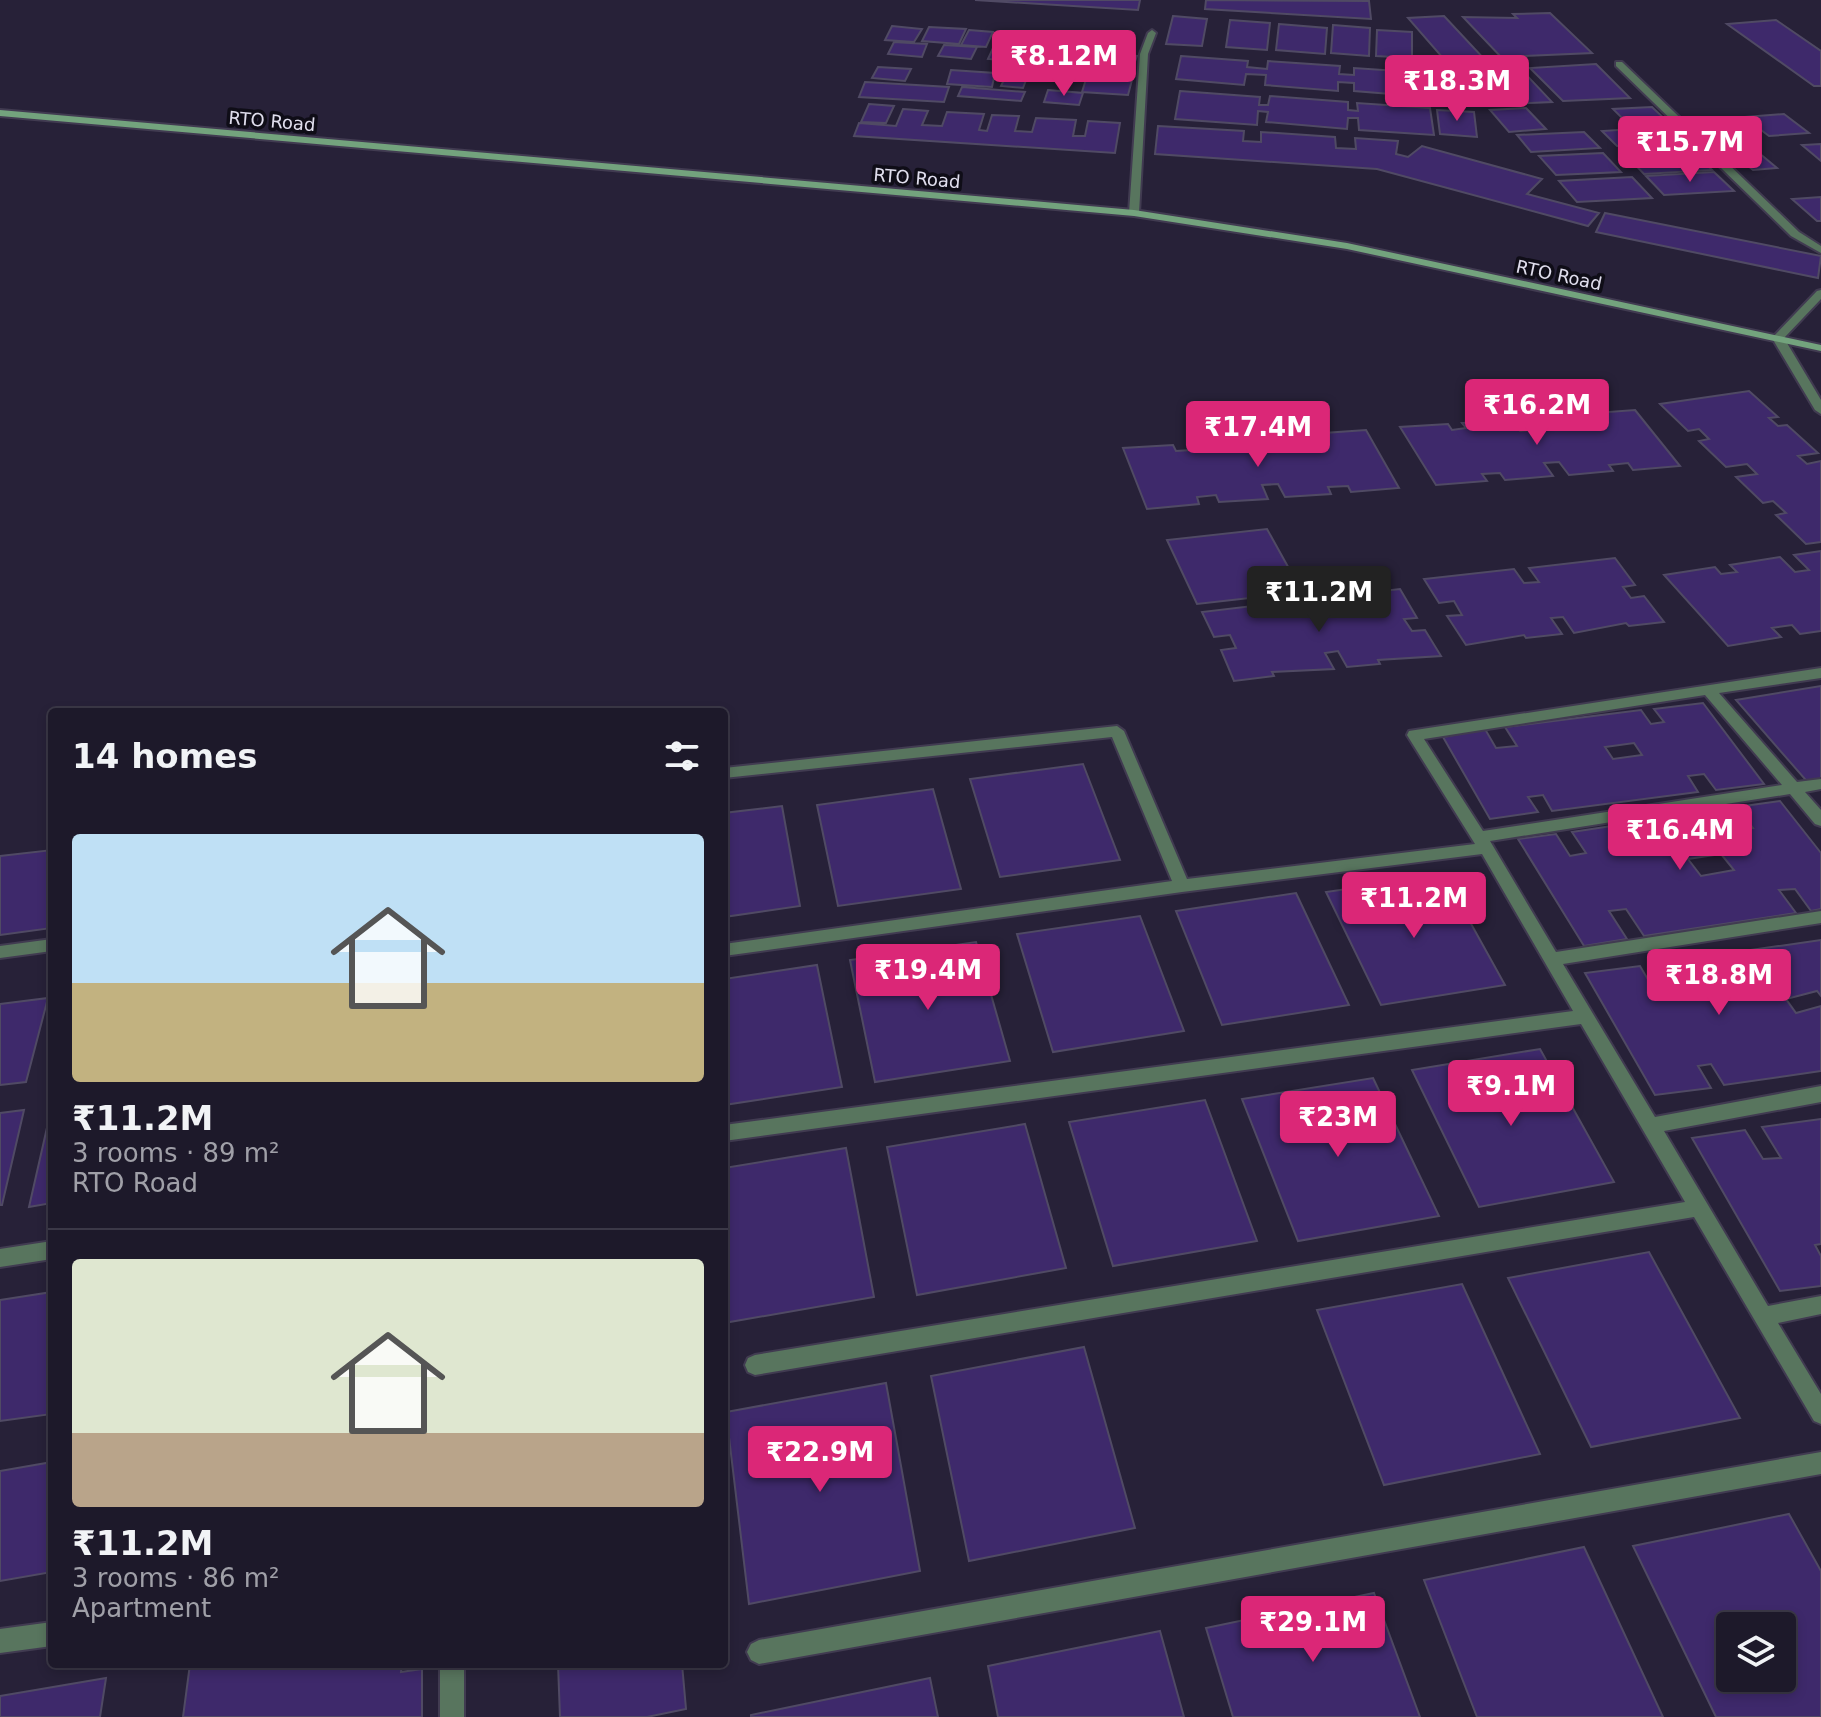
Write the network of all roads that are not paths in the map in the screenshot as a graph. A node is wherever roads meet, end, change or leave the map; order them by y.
1 (1152, 33) dead end
2 (1619, 64) dead end
3 (0, 113) edge
4 (1134, 213) junction
5 (1821, 250) edge
6 (1821, 293) edge
7 (1778, 338) junction
8 (1821, 348) edge
9 (1821, 410) edge
10 (1821, 673) edge
11 (1709, 691) junction
12 (728, 773) edge
13 (1821, 784) edge
14 (1794, 788) junction
15 (1821, 820) edge
16 (1482, 843) junction
17 (1182, 886) junction
18 (1821, 917) edge
19 (48, 946) edge
20 (728, 949) edge
21 (0, 952) edge
22 (1552, 959) junction
23 (1586, 1016) junction
24 (1821, 1094) edge
25 (1651, 1126) junction
26 (728, 1132) edge
27 (1700, 1208) junction
28 (48, 1251) edge
29 (0, 1258) edge
30 (1821, 1305) edge
31 (1765, 1316) junction
32 (755, 1365) dead end
33 (1821, 1414) edge
34 (1821, 1463) edge
35 (48, 1635) edge
36 (0, 1641) edge
37 (759, 1652) dead end
38 (452, 1668) edge
39 (452, 1717) edge

1 - 4 street
2 - 5 street
3 - 4 street, RTO Road
4 - 7 street, RTO Road
6 - 7 street
7 - 8 street, RTO Road
7 - 9 street
10 - 11 street
11 - 14 street
11 - 16 street
12 - 17 street
13 - 14 street
14 - 15 street
14 - 16 street
16 - 17 street
16 - 22 street
17 - 20 street
18 - 22 street
19 - 21 street
22 - 23 street
23 - 25 street
23 - 26 street
24 - 25 street
25 - 27 street
27 - 31 street
27 - 32 street
28 - 29 street
30 - 31 street
31 - 33 street
34 - 37 street
35 - 36 street
38 - 39 street

